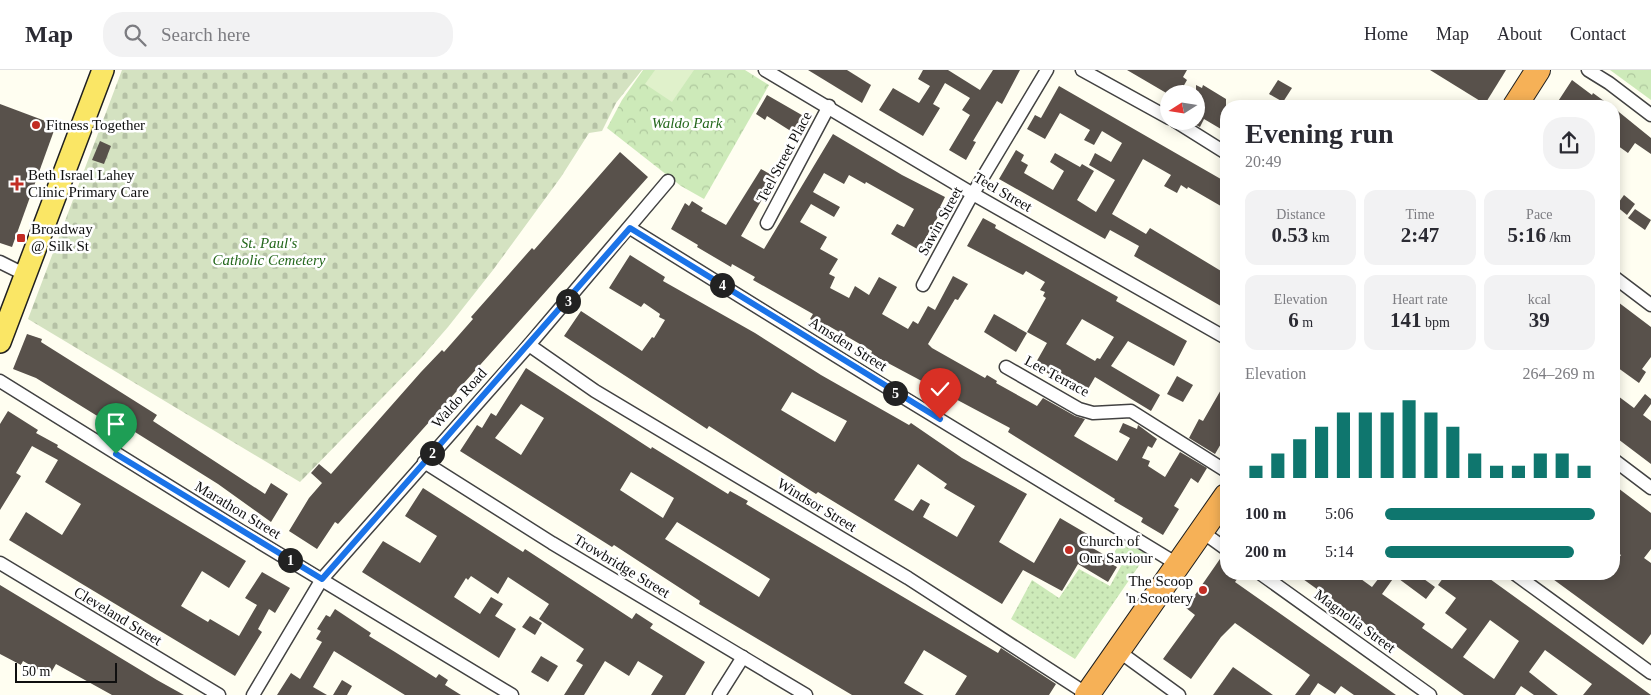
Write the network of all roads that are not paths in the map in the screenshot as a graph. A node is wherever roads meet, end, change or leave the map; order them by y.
1 (103, 70) edge
2 (765, 70) edge
3 (1047, 70) edge
4 (1082, 70) edge
5 (1588, 70) edge
6 (1534, 72) edge
7 (1518, 100) edge
8 (829, 106) junction
9 (1160, 113) edge
10 (1651, 115) edge
11 (1190, 130) edge
12 (1220, 149) edge
13 (668, 181) dead end
14 (973, 194) junction
15 (767, 223) dead end
16 (630, 228) junction
17 (0, 262) edge
18 (26, 275) junction
19 (1620, 282) edge
20 (923, 285) dead end
21 (1651, 305) edge
22 (1220, 335) edge
23 (0, 342) edge
24 (529, 345) junction
25 (1006, 367) dead end
26 (0, 380) edge
27 (424, 462) junction
28 (1620, 465) edge
29 (1220, 468) edge
30 (1651, 488) edge
31 (1220, 504) edge
32 (1201, 531) junction
33 (1220, 545) edge
34 (0, 563) edge
35 (1177, 564) junction
36 (322, 579) junction
37 (1269, 580) edge
38 (1523, 580) edge
39 (1117, 650) junction
40 (743, 658) junction
41 (1651, 673) edge
42 (1087, 694) edge
43 (219, 695) edge
44 (253, 695) edge
45 (512, 695) edge
46 (718, 695) edge
47 (806, 695) edge
48 (1178, 695) edge
49 (1430, 695) edge

1 - 18 main road
2 - 8 street, Teel Street
3 - 14 street, Sawin Street
4 - 9 street
5 - 10 street
6 - 7 highway
8 - 14 street, Teel Street
8 - 15 street, Teel Street Place
11 - 12 street
13 - 16 street, Waldo Road
14 - 20 street, Sawin Street
14 - 22 street, Teel Street
16 - 24 street, Waldo Road
16 - 35 street, Amsden Street
17 - 18 street
18 - 23 main road
19 - 21 street
24 - 27 street, Waldo Road
24 - 42 street, Windsor Street
25 - 29 street, Lee Terrace
26 - 36 street, Marathon Street
27 - 36 street, Waldo Road
27 - 40 street, Trowbridge Street
28 - 30 street
31 - 32 highway
32 - 33 street
32 - 35 highway
34 - 43 street, Cleveland Street
35 - 39 highway
36 - 44 street, Waldo Road
36 - 45 street, Marathon Street
37 - 49 street, Magnolia Street
38 - 41 street
39 - 42 highway
39 - 48 street
40 - 46 street
40 - 47 street, Trowbridge Street

